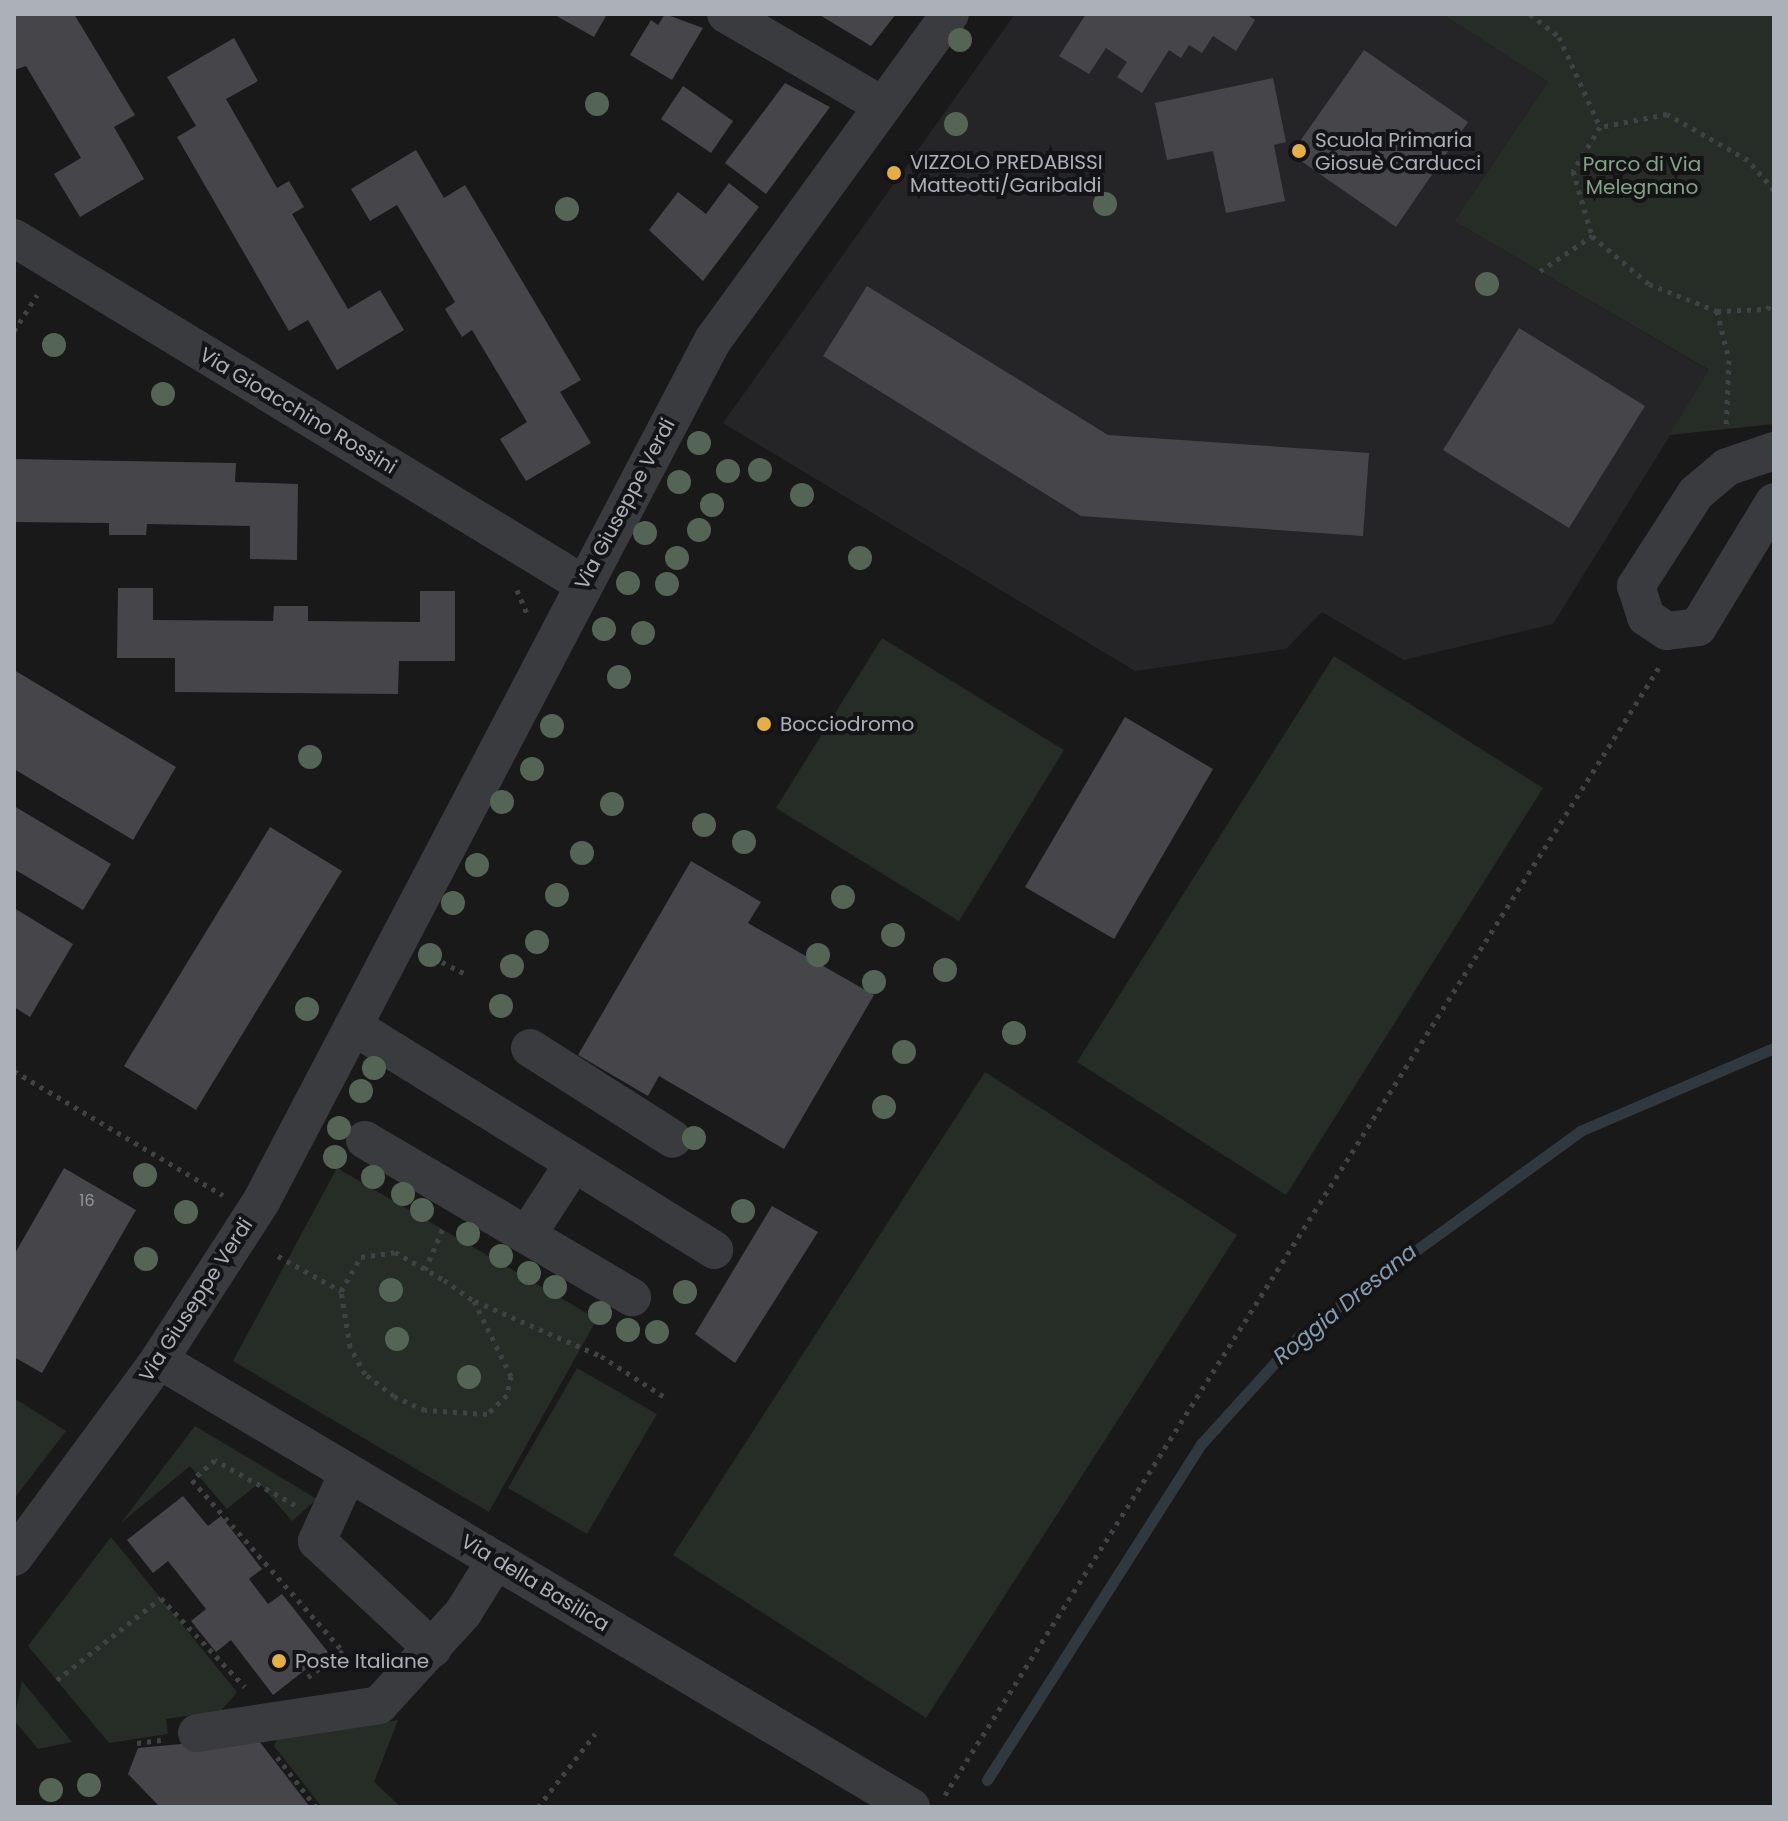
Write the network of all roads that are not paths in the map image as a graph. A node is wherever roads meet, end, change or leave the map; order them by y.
1 (726, 14) edge
2 (950, 14) edge
3 (882, 105) junction
4 (14, 238) edge
5 (1774, 451) edge
6 (1774, 502) edge
7 (583, 584) junction
8 (353, 1026) junction
9 (530, 1048) dead end
10 (673, 1139) dead end
11 (365, 1140) dead end
12 (574, 1163) junction
13 (527, 1235) junction
14 (714, 1250) dead end
15 (632, 1297) dead end
16 (159, 1360) junction
17 (348, 1473) junction
18 (14, 1557) edge
19 (496, 1560) junction
20 (433, 1649) junction
21 (197, 1733) dead end
22 (911, 1807) edge

1 - 3 street
2 - 3 street, Via Giuseppe Verdi
3 - 7 street, Via Giuseppe Verdi
4 - 7 street, Via Gioacchino Rossini
5 - 6 street
7 - 8 street, Via Giuseppe Verdi
8 - 12 street
8 - 16 street, Via Giuseppe Verdi
9 - 10 street
11 - 13 street
12 - 13 street
12 - 14 street
13 - 15 street
16 - 17 street, Via della Basilica
16 - 18 street, Via Giuseppe Verdi
17 - 19 street, Via della Basilica
17 - 20 street
19 - 20 street
19 - 22 street, Via della Basilica
20 - 21 street

